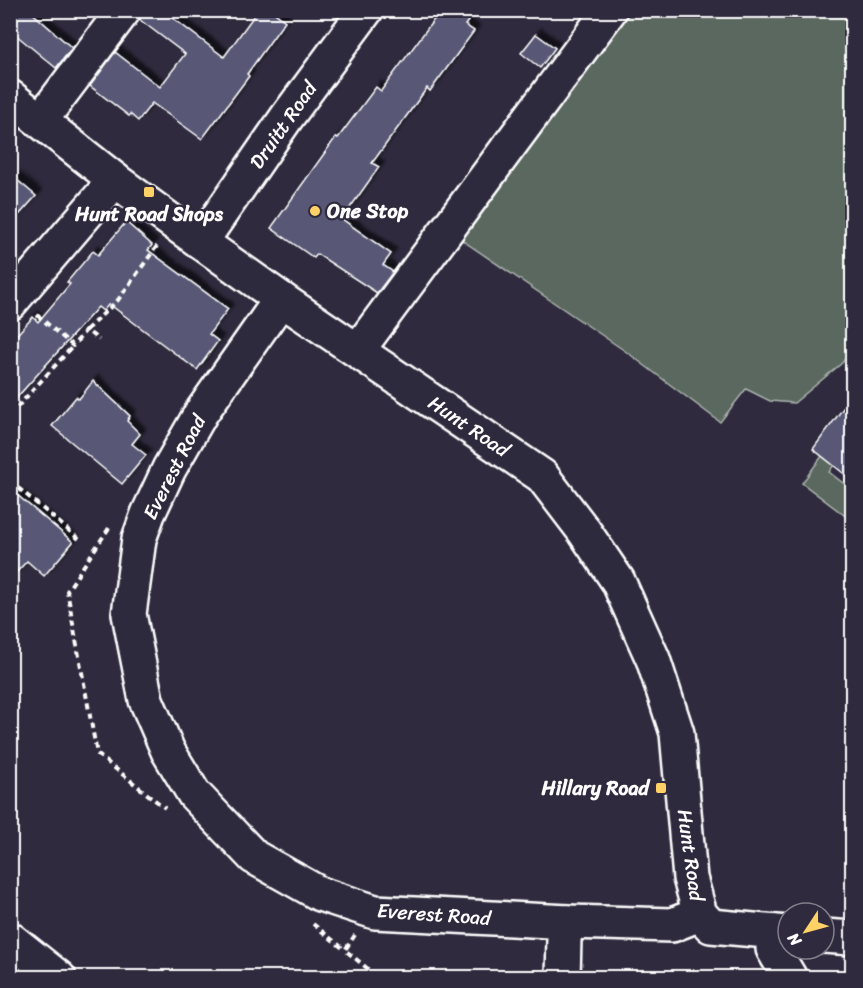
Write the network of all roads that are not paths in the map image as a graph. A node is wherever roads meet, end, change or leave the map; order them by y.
1 (123, 10) edge
2 (366, 10) edge
3 (610, 10) edge
4 (10, 97) edge
5 (40, 120) junction
6 (115, 180) junction
7 (201, 242) junction
8 (281, 299) junction
9 (13, 300) edge
10 (357, 350) junction
11 (700, 914) junction
12 (569, 922) junction
13 (776, 932) edge
14 (836, 937) edge
15 (852, 938) edge
16 (10, 939) edge
17 (780, 961) edge
18 (59, 978) edge
19 (563, 978) edge
20 (790, 978) edge

1 - 5 street
2 - 7 street, Druitt Road
3 - 10 street
4 - 5 street, Hunt Road
5 - 6 street, Hunt Road
6 - 7 street, Hunt Road
6 - 9 street
7 - 8 street, Hunt Road
8 - 10 street, Hunt Road
8 - 12 street, Everest Road
10 - 11 street, Hunt Road
11 - 12 street, Everest Road
11 - 13 street
12 - 19 street
14 - 15 street
16 - 18 street
17 - 20 street

